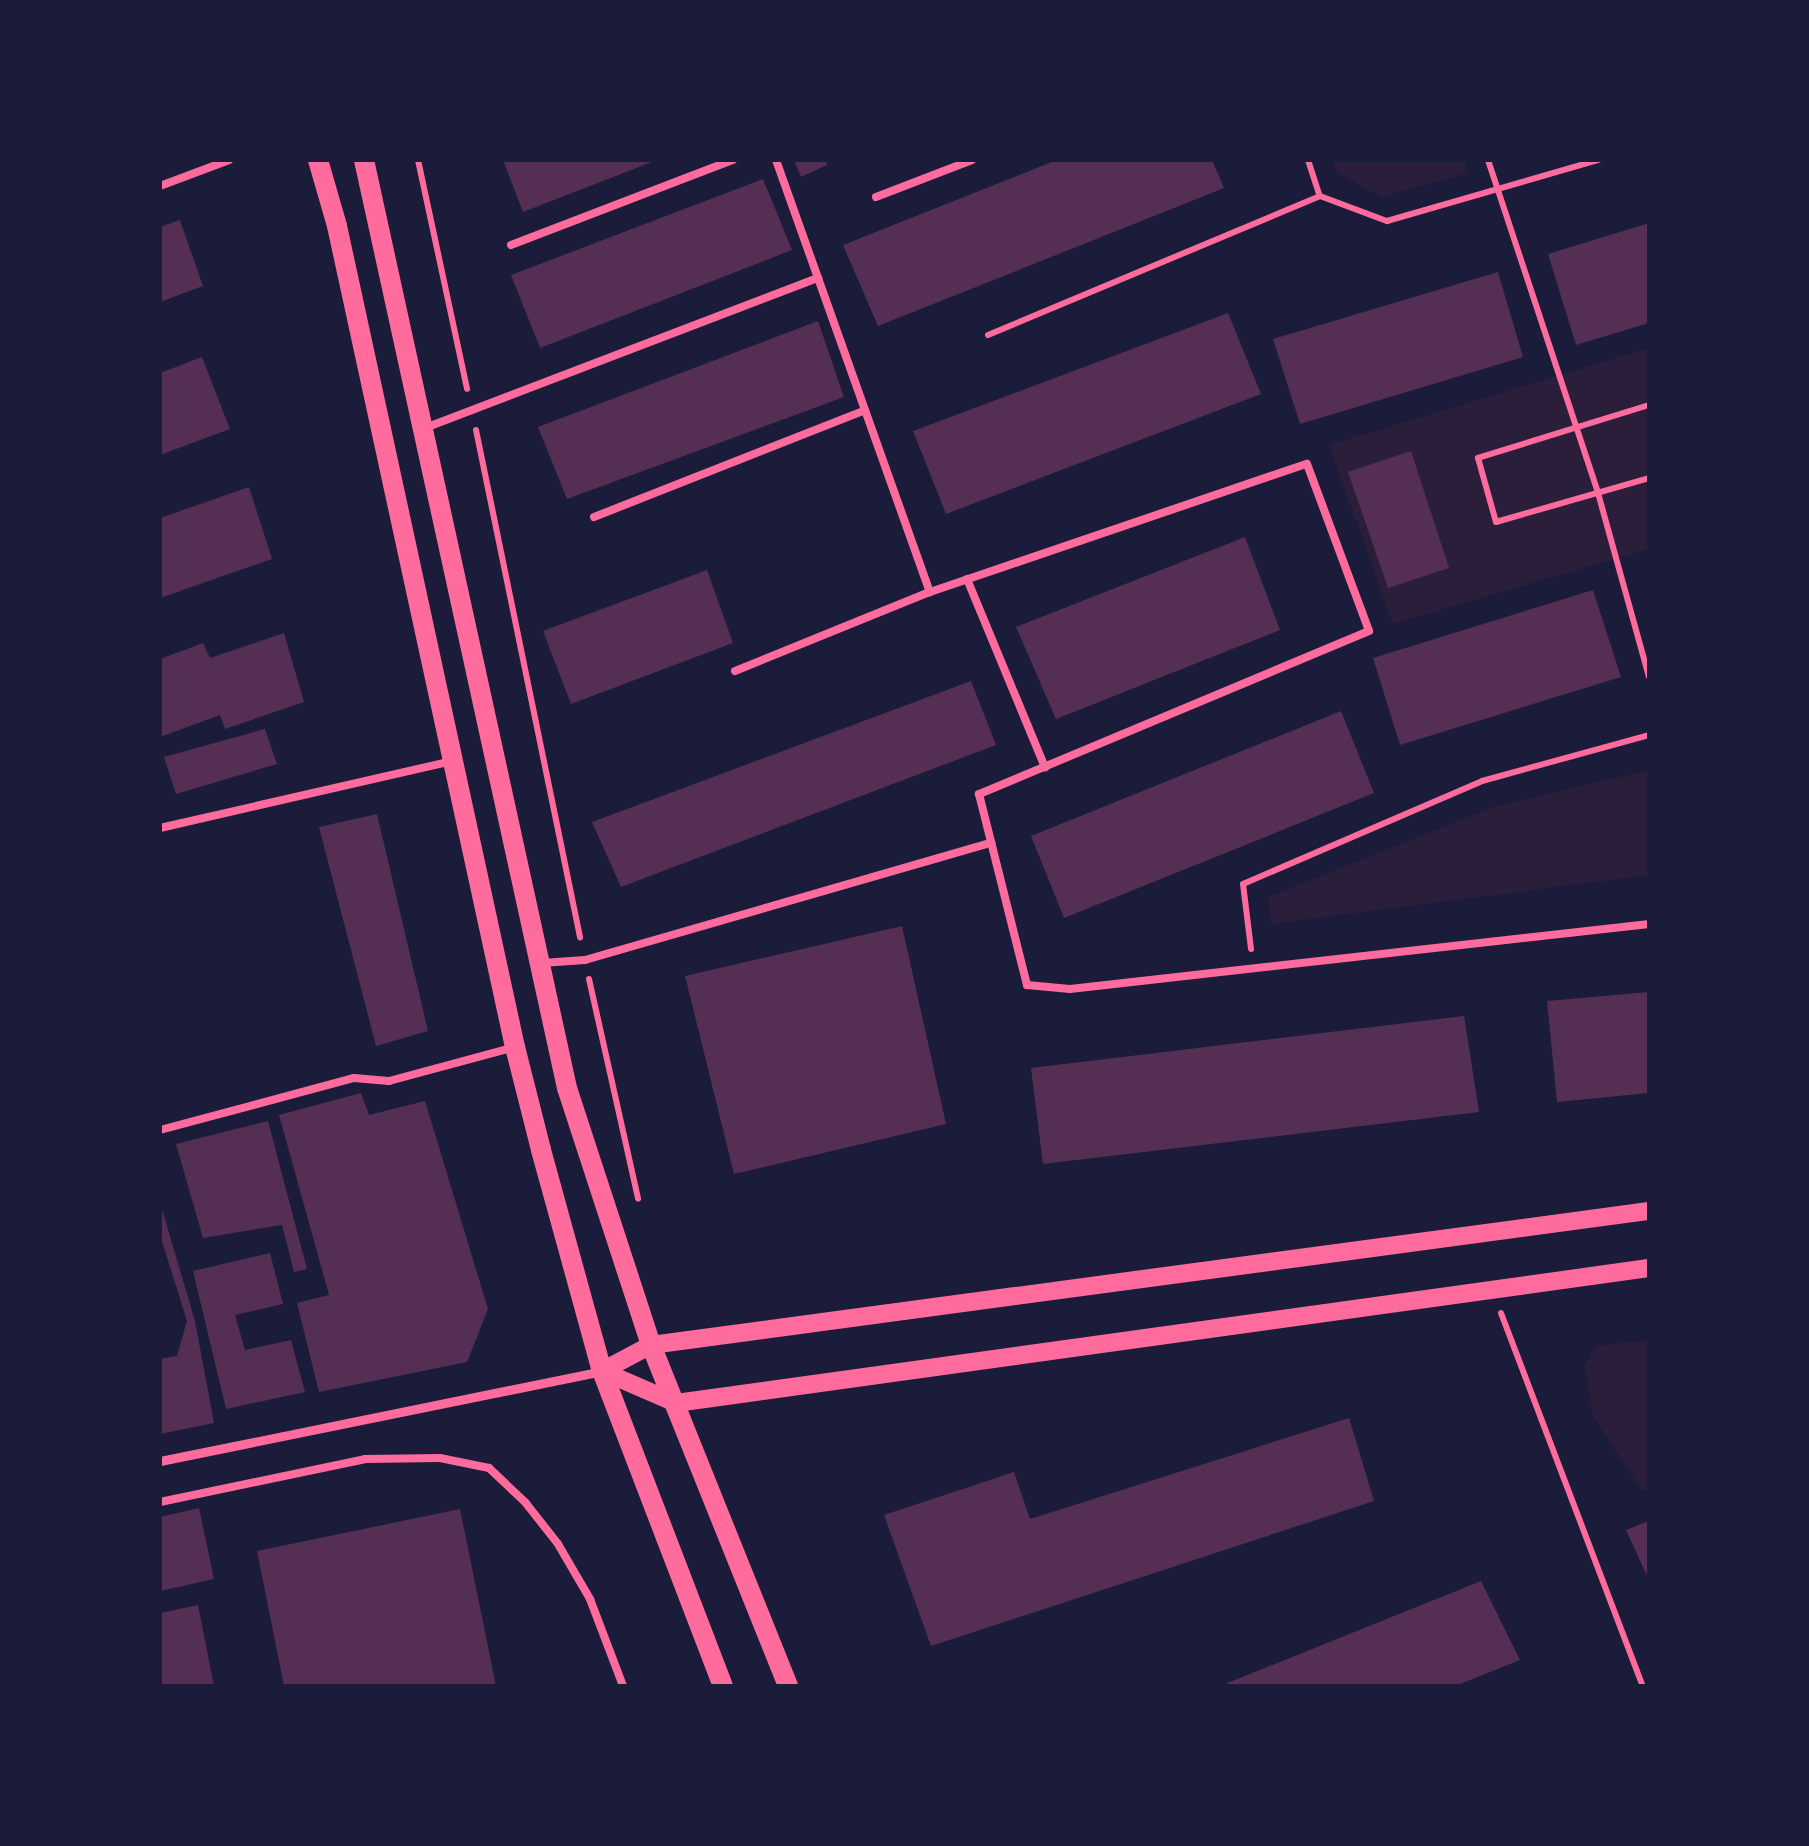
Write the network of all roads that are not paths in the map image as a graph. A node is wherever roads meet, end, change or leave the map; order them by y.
1 (228, 160) edge
2 (318, 160) edge
3 (364, 160) edge
4 (733, 160) edge
5 (776, 160) edge
6 (972, 160) edge
7 (160, 186) edge
8 (876, 197) dead end
9 (511, 245) dead end
10 (818, 278) junction
11 (866, 410) junction
12 (423, 428) junction
13 (594, 516) dead end
14 (967, 580) junction
15 (930, 592) junction
16 (735, 670) dead end
17 (454, 760) junction
18 (1045, 767) junction
19 (160, 828) edge
20 (991, 842) junction
21 (1649, 924) edge
22 (540, 964) junction
23 (514, 1047) junction
24 (160, 1130) edge
25 (1649, 1211) edge
26 (1649, 1268) edge
27 (651, 1344) junction
28 (602, 1372) junction
29 (676, 1403) junction
30 (160, 1461) edge
31 (160, 1502) edge
32 (623, 1686) edge
33 (723, 1686) edge
34 (788, 1686) edge

1 - 7 lane
2 - 17 main road
3 - 12 main road
4 - 9 lane
5 - 10 lane
6 - 8 lane
10 - 11 lane
10 - 12 lane
11 - 13 lane
11 - 15 lane
12 - 22 main road
14 - 15 lane
14 - 18 lane
14 - 18 lane
15 - 16 lane
17 - 19 lane
17 - 23 main road
18 - 20 lane
20 - 21 lane
20 - 22 lane
22 - 27 main road
23 - 24 lane
23 - 28 main road
25 - 27 street
26 - 29 street
27 - 28 street
27 - 29 main road
28 - 29 street
28 - 30 street
28 - 33 main road
29 - 34 main road
31 - 32 lane

